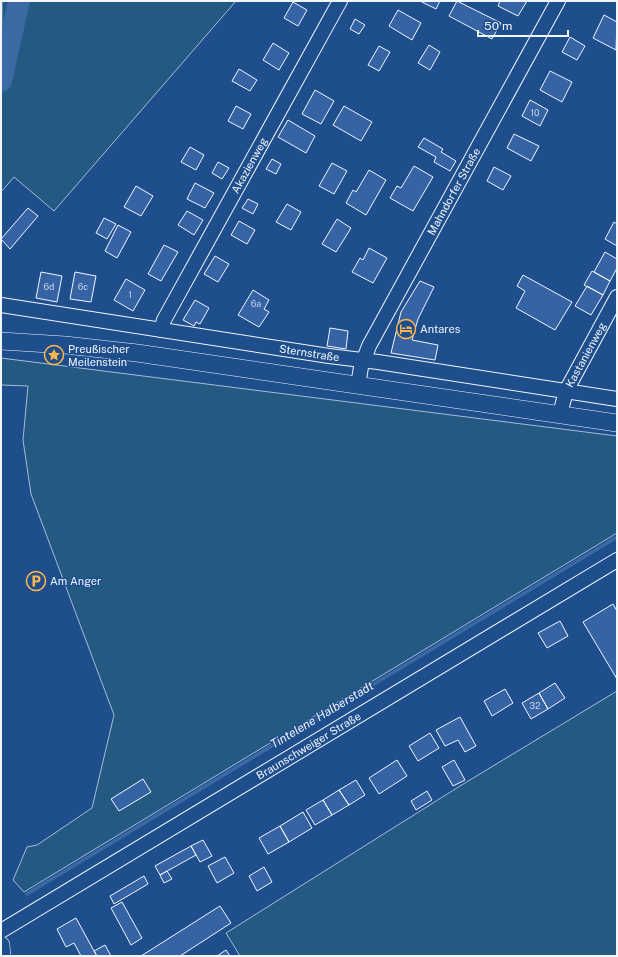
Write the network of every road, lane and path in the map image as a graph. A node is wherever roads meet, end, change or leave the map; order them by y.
1 (340, 1) edge
2 (558, 1) edge
3 (617, 297) edge
4 (1, 305) edge
5 (161, 330) junction
6 (1, 341) edge
7 (363, 360) junction
8 (358, 385) junction
9 (566, 391) junction
10 (617, 399) edge
11 (560, 414) junction
12 (617, 423) edge
13 (617, 560) edge
14 (1, 931) edge
15 (1, 945) edge
16 (2, 956) edge

1 - 5 street, Akazienweg
2 - 7 street, Mahndorfer Straße
3 - 9 street, Kastanienweg
4 - 5 street, Sternstraße
5 - 7 street, Sternstraße
6 - 8 main road
7 - 8 street, Mahndorfer Straße
7 - 9 street, Sternstraße
8 - 11 main road
9 - 10 street, Sternstraße
9 - 11 street, Kastanienweg
11 - 12 main road
13 - 14 street, Braunschweiger Straße
15 - 16 main road

